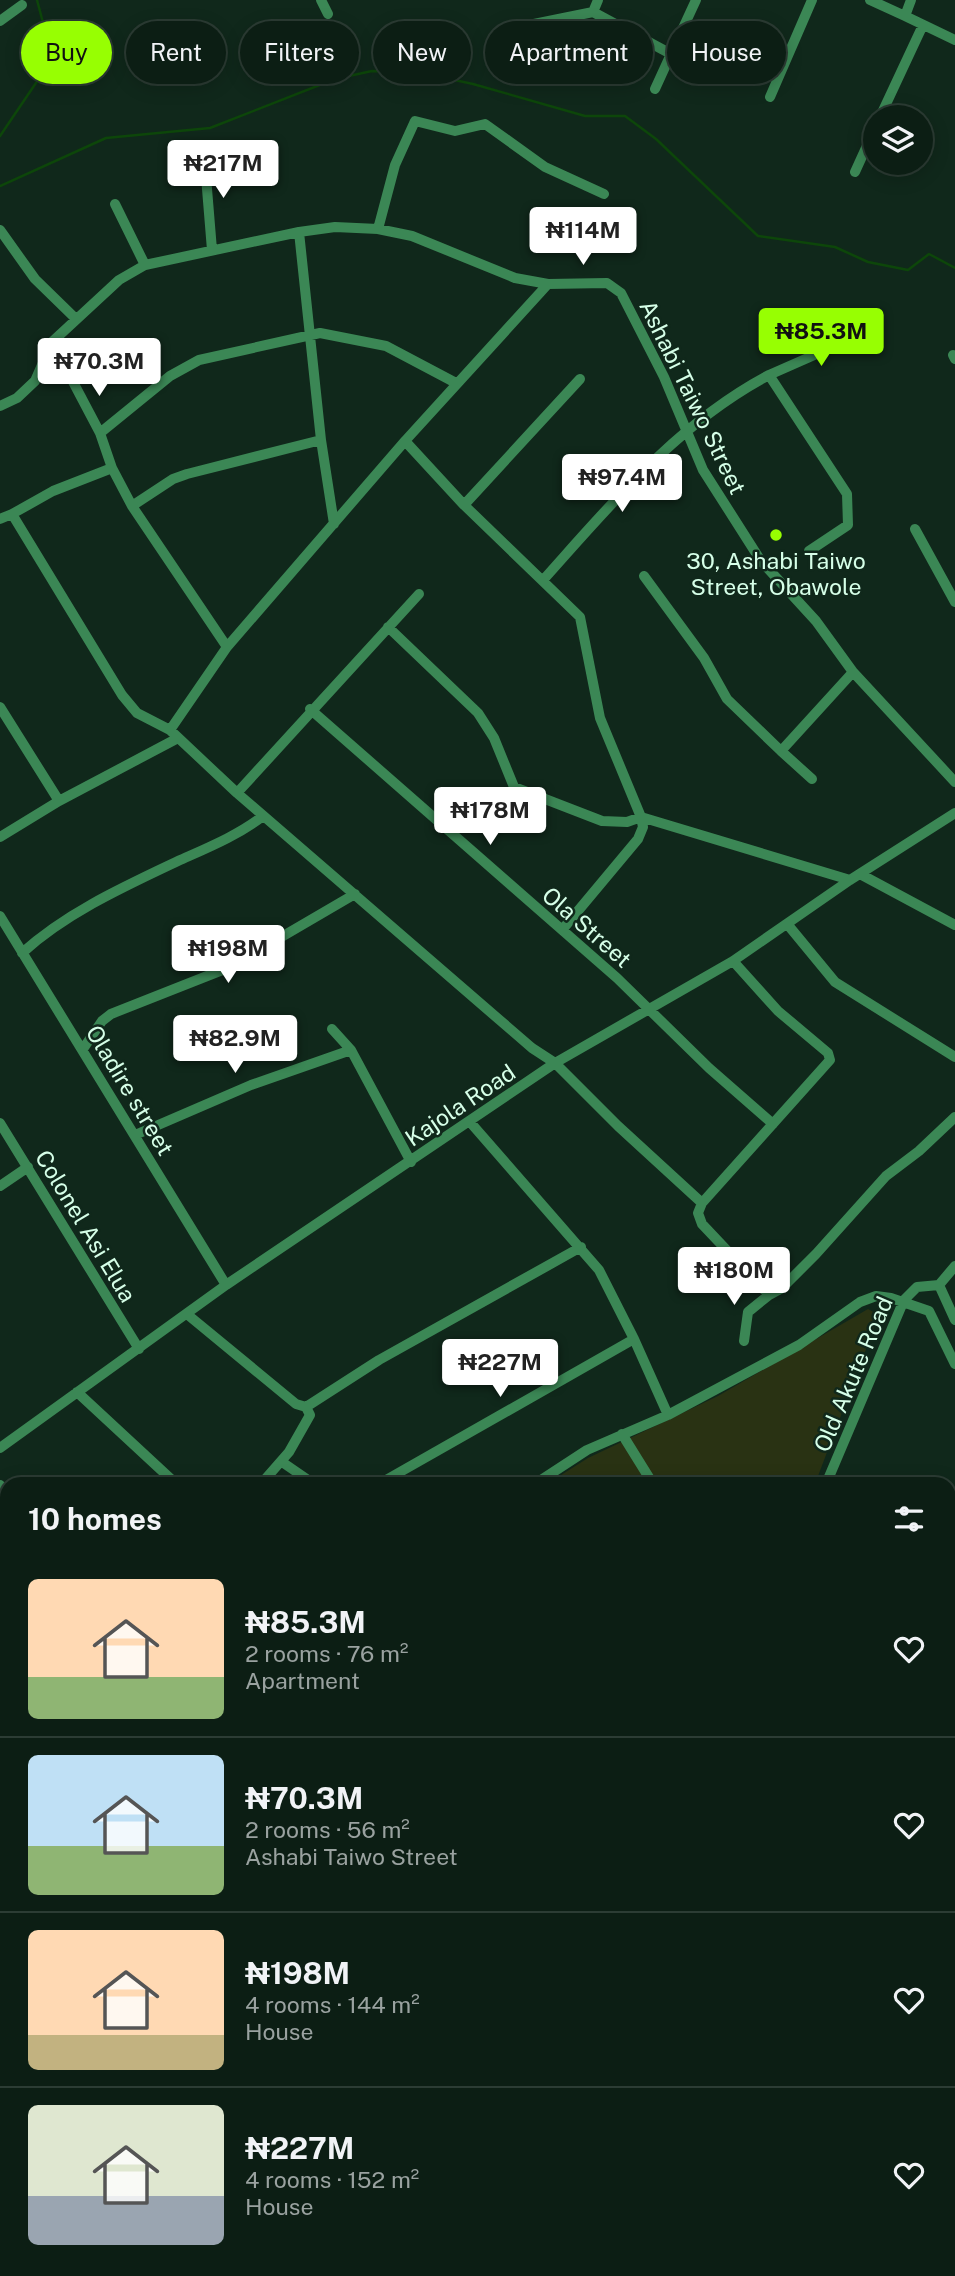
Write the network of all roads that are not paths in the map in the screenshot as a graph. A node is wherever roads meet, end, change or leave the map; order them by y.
1 (321, 0) edge
2 (598, 0) edge
3 (696, 0) edge
4 (812, 0) edge
5 (870, 0) edge
6 (911, 0) edge
7 (22, 5) dead end
8 (593, 12) junction
9 (328, 14) dead end
10 (905, 16) junction
11 (0, 21) edge
12 (548, 21) edge
13 (686, 21) edge
14 (923, 25) junction
15 (955, 40) edge
16 (667, 52) edge
17 (667, 62) edge
18 (654, 89) dead end
19 (770, 97) dead end
20 (886, 105) edge
21 (204, 152) dead end
22 (863, 154) edge
23 (855, 172) dead end
24 (604, 194) dead end
25 (115, 204) dead end
26 (378, 229) junction
27 (0, 230) edge
28 (299, 232) junction
29 (212, 250) junction
30 (145, 265) junction
31 (548, 284) junction
32 (75, 318) junction
33 (862, 334) dead end
34 (310, 335) junction
35 (52, 342) junction
36 (769, 375) junction
37 (580, 379) dead end
38 (456, 383) junction
39 (0, 406) edge
40 (100, 433) junction
41 (685, 433) junction
42 (321, 440) junction
43 (405, 440) junction
44 (112, 468) junction
45 (464, 505) junction
46 (132, 506) junction
47 (12, 514) junction
48 (0, 519) edge
49 (334, 524) junction
50 (915, 529) dead end
51 (809, 551) dead end
52 (644, 576) dead end
53 (544, 579) junction
54 (419, 594) dead end
55 (955, 602) edge
56 (388, 627) junction
57 (227, 647) junction
58 (853, 672) junction
59 (0, 707) edge
60 (310, 709) junction
61 (170, 730) junction
62 (178, 738) junction
63 (781, 751) junction
64 (812, 779) dead end
65 (955, 782) edge
66 (237, 793) junction
67 (59, 801) junction
68 (955, 813) edge
69 (263, 816) junction
70 (642, 817) junction
71 (0, 837) edge
72 (860, 874) junction
73 (850, 880) junction
74 (355, 894) junction
75 (0, 916) edge
76 (788, 925) junction
77 (955, 925) edge
78 (562, 930) junction
79 (22, 953) junction
80 (733, 961) junction
81 (650, 1008) junction
82 (332, 1030) dead end
83 (83, 1049) junction
84 (351, 1050) junction
85 (955, 1057) edge
86 (555, 1063) junction
87 (955, 1116) edge
88 (470, 1122) junction
89 (0, 1123) edge
90 (773, 1124) junction
91 (135, 1135) junction
92 (411, 1162) junction
93 (28, 1167) junction
94 (0, 1186) edge
95 (702, 1203) junction
96 (581, 1247) junction
97 (955, 1266) edge
98 (226, 1285) junction
99 (939, 1285) junction
100 (769, 1295) junction
101 (904, 1300) junction
102 (188, 1315) junction
103 (955, 1320) edge
104 (635, 1339) junction
105 (744, 1341) dead end
106 (139, 1349) junction
107 (955, 1364) edge
108 (77, 1392) junction
109 (306, 1407) junction
110 (668, 1415) junction
111 (621, 1434) junction
112 (0, 1448) edge
113 (282, 1462) junction
114 (169, 1477) edge
115 (268, 1477) edge
116 (304, 1477) edge
117 (391, 1477) edge
118 (546, 1477) edge
119 (649, 1477) edge
120 (829, 1477) edge

1 - 9 street
2 - 8 street
3 - 13 street
4 - 19 street
5 - 10 street
6 - 10 street
7 - 11 street
8 - 12 street
8 - 16 street
10 - 14 street
14 - 15 street
14 - 20 street
17 - 18 street
21 - 29 street
22 - 23 street
24 - 26 street
25 - 30 street
26 - 28 street, Ashabi Taiwo Street
26 - 31 street, Ashabi Taiwo Street
27 - 32 street
28 - 29 street, Ashabi Taiwo Street
28 - 34 street
29 - 30 street, Ashabi Taiwo Street
30 - 32 street, Ashabi Taiwo Street
31 - 38 street
31 - 41 street, Ashabi Taiwo Street
32 - 35 street, Ashabi Taiwo Street
33 - 36 street
34 - 38 street
34 - 40 street
34 - 42 street
35 - 39 street, Ashabi Taiwo Street
35 - 40 street
36 - 41 street
36 - 51 street
37 - 45 street
38 - 43 street
40 - 44 street
41 - 53 street
41 - 58 street, Ashabi Taiwo Street
42 - 46 street
42 - 49 street
43 - 45 street
43 - 49 street
44 - 46 street
44 - 47 street
45 - 53 street
46 - 57 street
47 - 48 street
47 - 61 street
49 - 57 street
50 - 55 street
52 - 63 street
53 - 70 street
54 - 56 street
56 - 60 street
56 - 70 street
57 - 61 street
58 - 63 street
58 - 65 street, Ashabi Taiwo Street
59 - 67 street
60 - 66 street
60 - 78 street, Ola Street
61 - 62 street
62 - 66 street
62 - 67 street
63 - 64 street
66 - 69 street
67 - 71 street
68 - 72 street, Kajola Road
69 - 74 street
69 - 79 street
70 - 73 street
70 - 78 street
72 - 73 street, Kajola Road
72 - 77 street
73 - 76 street, Kajola Road
74 - 83 street
74 - 86 street
75 - 79 street, Oladire street
76 - 80 street, Kajola Road
76 - 85 street
78 - 81 street, Ola Street
79 - 83 street, Oladire street
80 - 81 street, Kajola Road
80 - 90 street
81 - 86 street, Kajola Road
81 - 90 street, Ola Street
82 - 84 street
83 - 91 street, Oladire street
84 - 91 street
84 - 92 street
86 - 88 street, Kajola Road
86 - 95 street
87 - 100 street
88 - 92 street, Kajola Road
88 - 96 street
89 - 93 street, Colonel Asi Elua
90 - 95 street
91 - 98 street, Oladire street
92 - 98 street, Kajola Road
93 - 94 street
93 - 106 street, Colonel Asi Elua
95 - 100 street
96 - 104 street
96 - 109 street
97 - 99 street
98 - 102 street, Kajola Road
99 - 101 street, Old Akute Road
99 - 103 street
100 - 105 street
101 - 107 street
101 - 110 street
101 - 120 street, Old Akute Road
102 - 106 street, Kajola Road
102 - 109 street
104 - 110 street
104 - 117 street
106 - 108 street, Kajola Road
108 - 112 street, Kajola Road
108 - 114 street
109 - 113 street
110 - 111 street
111 - 118 street
111 - 119 street
113 - 115 street
113 - 116 street

